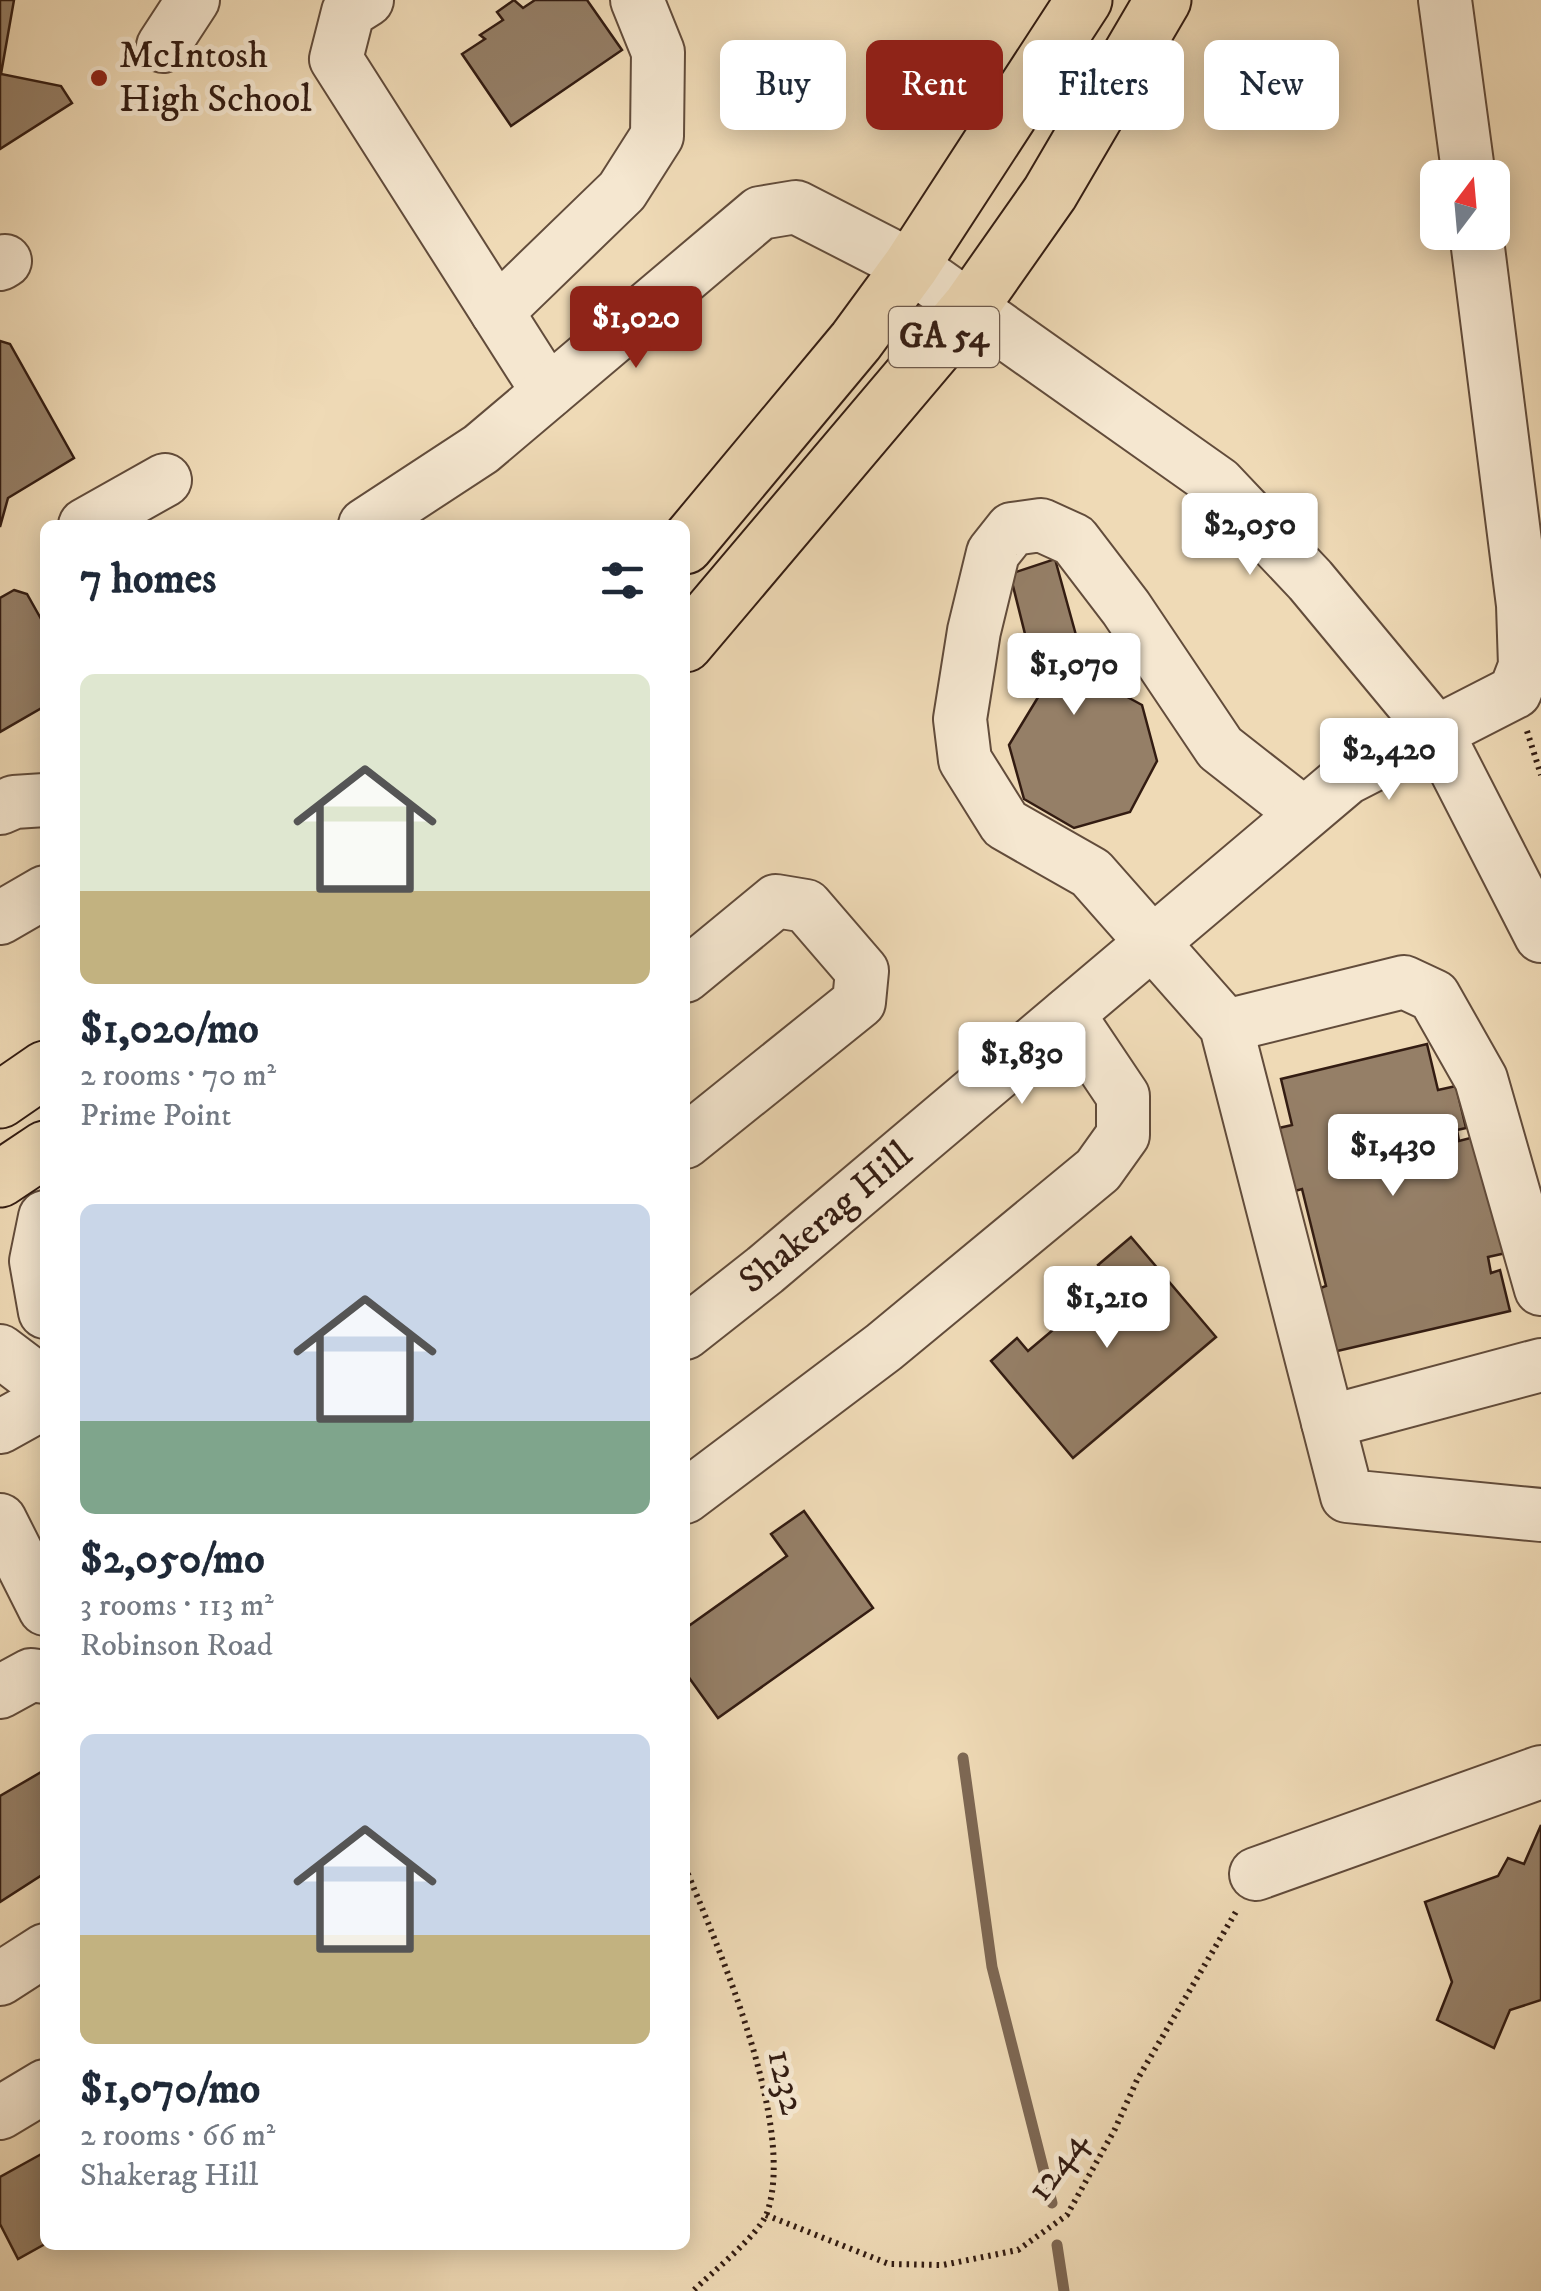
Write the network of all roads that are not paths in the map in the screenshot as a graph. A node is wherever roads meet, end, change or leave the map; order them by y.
1 (194, 0) edge
2 (367, 0) edge
3 (636, 0) edge
4 (1084, 0) edge
5 (1163, 0) edge
6 (1453, 1) edge
7 (163, 46) dead end
8 (1467, 160) edge
9 (1480, 250) edge
10 (911, 266) junction
11 (970, 307) junction
12 (497, 312) junction
13 (548, 392) junction
14 (1524, 456) edge
15 (165, 480) dead end
16 (94, 520) edge
17 (373, 520) edge
18 (690, 540) edge
19 (690, 638) edge
20 (1437, 733) junction
21 (40, 800) edge
22 (0, 808) edge
23 (1302, 813) junction
24 (40, 895) edge
25 (0, 918) edge
26 (1541, 936) edge
27 (1152, 939) junction
28 (690, 972) edge
29 (1068, 1014) junction
30 (1226, 1026) junction
31 (40, 1072) edge
32 (0, 1100) edge
33 (690, 1138) edge
34 (40, 1152) edge
35 (0, 1178) edge
36 (40, 1241) edge
37 (40, 1284) edge
38 (1541, 1289) edge
39 (690, 1329) edge
40 (0, 1351) edge
41 (1541, 1365) edge
42 (40, 1382) edge
43 (40, 1405) edge
44 (1328, 1422) junction
45 (0, 1427) edge
46 (690, 1493) edge
47 (1541, 1515) edge
48 (0, 1520) edge
49 (40, 1599) edge
50 (40, 1676) edge
51 (0, 1692) edge
52 (1541, 1772) edge
53 (1256, 1874) road end
54 (40, 1953) edge
55 (0, 1978) edge
56 (40, 2089) edge
57 (0, 2113) edge

1 - 7 street
2 - 12 street
3 - 12 street
4 - 10 main road, GA 54
5 - 11 main road, GA 54
6 - 8 street
9 - 14 street, Shakerag Hill
10 - 11 street
10 - 13 street
10 - 18 main road, GA 54
11 - 19 main road, GA 54
11 - 20 street
12 - 13 street
13 - 17 street
14 - 20 street, Shakerag Hill
15 - 16 street
20 - 23 street, Shakerag Hill
20 - 26 street
21 - 22 street
23 - 27 street, Shakerag Hill
23 - 27 street
24 - 25 street
27 - 29 street, Shakerag Hill
27 - 30 street
28 - 33 street
29 - 39 street, Shakerag Hill
29 - 46 street
30 - 38 street
30 - 44 street
31 - 32 main road
34 - 35 main road
36 - 37 street
40 - 42 street
41 - 44 street
43 - 45 street
44 - 47 street
48 - 49 street
50 - 51 street
52 - 53 street
54 - 55 street
56 - 57 street

